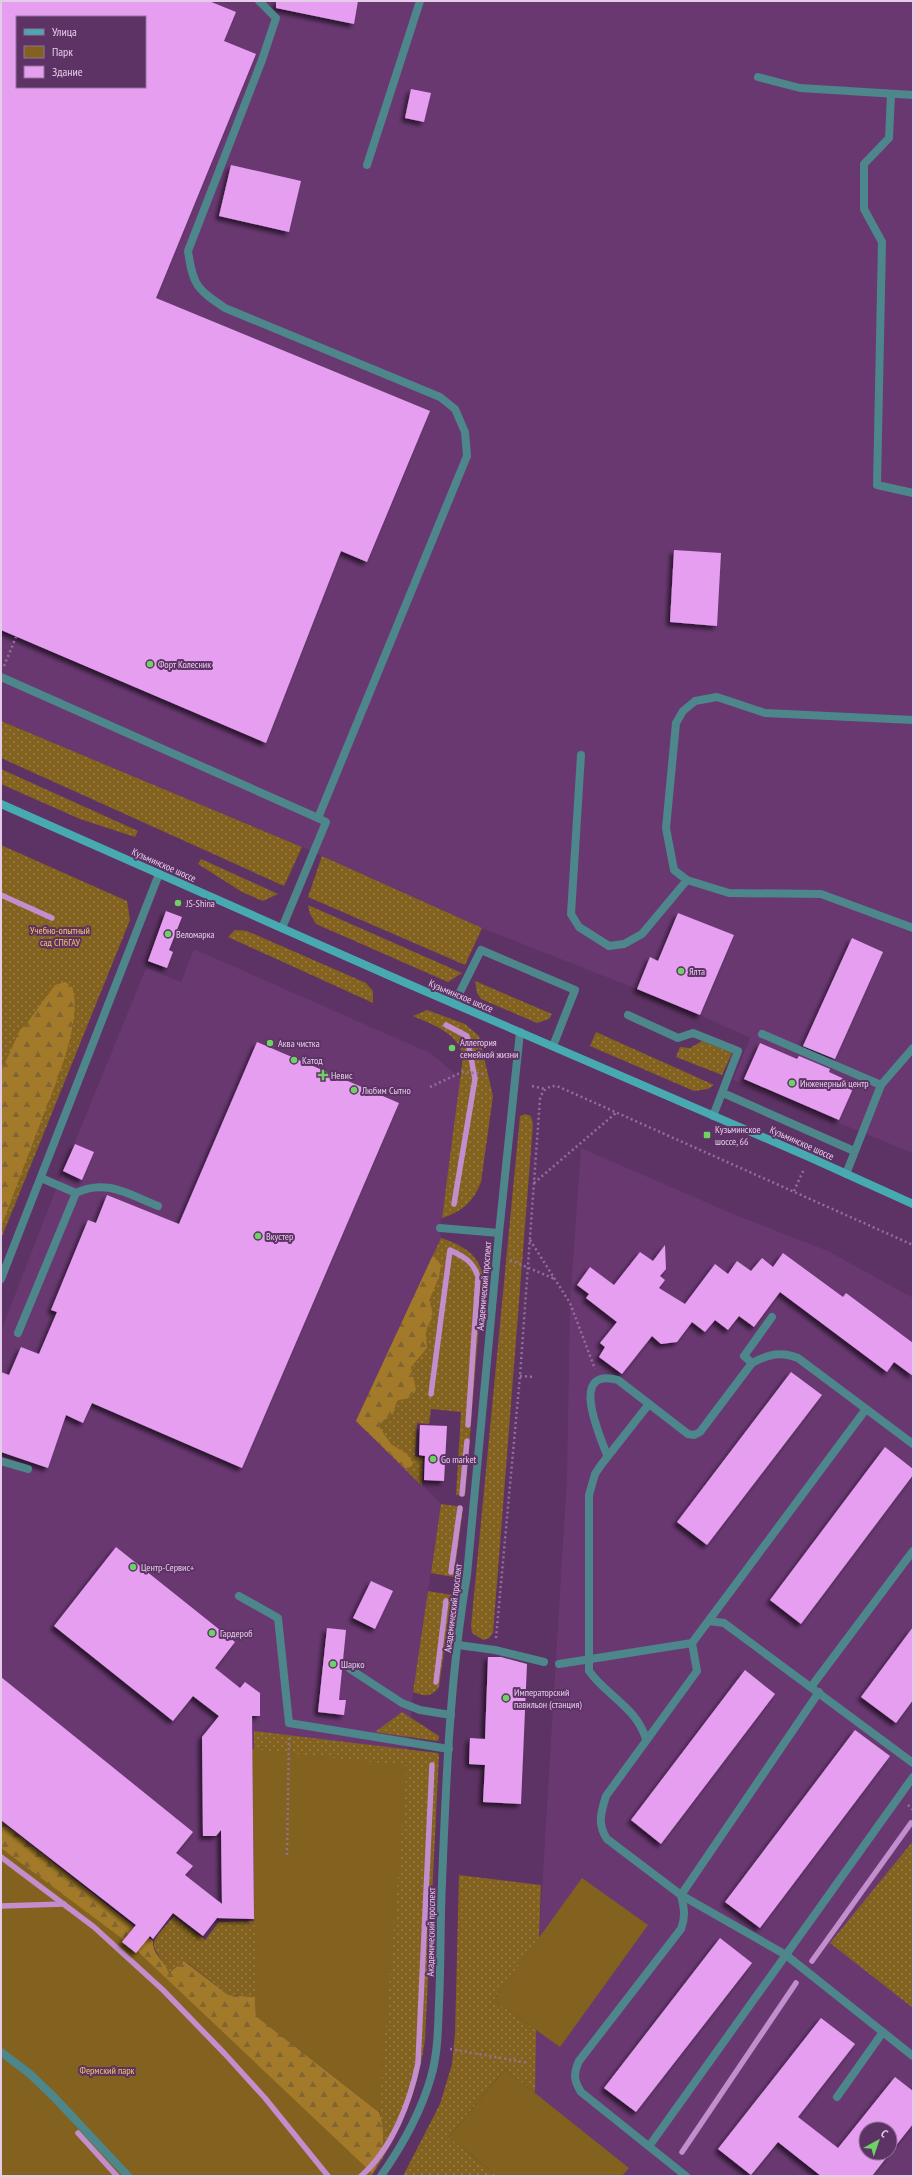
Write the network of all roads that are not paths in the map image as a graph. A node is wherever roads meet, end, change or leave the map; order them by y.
1 (259, 1) edge
2 (420, 1) edge
3 (758, 76) dead end
4 (891, 94) junction
5 (913, 95) edge
6 (367, 165) dead end
7 (913, 493) edge
8 (1, 677) edge
9 (913, 720) edge
10 (581, 755) dead end
11 (1, 804) edge
12 (318, 818) junction
13 (159, 874) junction
14 (687, 880) junction
15 (282, 928) junction
16 (913, 928) edge
17 (454, 1004) junction
18 (628, 1016) dead end
19 (520, 1032) junction
20 (762, 1034) dead end
21 (553, 1046) junction
22 (913, 1048) edge
23 (881, 1085) junction
24 (722, 1093) junction
25 (713, 1116) junction
26 (854, 1152) junction
27 (846, 1174) junction
28 (41, 1178) junction
29 (76, 1193) junction
30 (913, 1204) edge
31 (158, 1206) dead end
32 (440, 1228) dead end
33 (499, 1234) junction
34 (1, 1279) edge
35 (772, 1317) dead end
36 (18, 1333) dead end
37 (752, 1362) junction
38 (649, 1404) junction
39 (866, 1409) junction
40 (913, 1444) edge
41 (607, 1455) junction
42 (1, 1461) edge
43 (28, 1469) dead end
44 (913, 1551) edge
45 (239, 1596) dead end
46 (709, 1621) junction
47 (692, 1643) junction
48 (458, 1645) junction
49 (588, 1659) junction
50 (544, 1662) dead end
51 (559, 1664) dead end
52 (350, 1670) dead end
53 (811, 1687) junction
54 (819, 1692) junction
55 (451, 1715) junction
56 (646, 1739) junction
57 (448, 1749) junction
58 (913, 1763) edge
59 (913, 1777) edge
60 (681, 1895) junction
61 (786, 1955) junction
62 (882, 2032) junction
63 (1, 2052) edge
64 (913, 2056) edge
65 (836, 2097) dead end
66 (650, 2145) junction
67 (128, 2176) edge
68 (382, 2176) edge
69 (686, 2176) edge

1 - 12 street
2 - 6 street
3 - 4 street
4 - 5 street
4 - 7 street
8 - 12 street
9 - 14 street
10 - 14 street
11 - 13 main road, Кузьминское шоссе
12 - 15 street
13 - 15 main road, Кузьминское шоссе
13 - 28 street
14 - 16 street
15 - 17 main road, Кузьминское шоссе
17 - 19 main road, Кузьминское шоссе
17 - 21 street
18 - 24 street
19 - 21 main road, Кузьминское шоссе
19 - 33 street, Академический проспект
20 - 23 street
21 - 25 main road, Кузьминское шоссе
22 - 23 street
23 - 26 street
24 - 25 street
24 - 26 street
25 - 27 main road, Кузьминское шоссе
26 - 27 street
27 - 30 main road, Кузьминское шоссе
28 - 29 street
28 - 34 street
29 - 31 street
29 - 36 street
32 - 33 street
33 - 48 street, Академический проспект
35 - 37 street
37 - 38 street
37 - 39 street
38 - 41 street
38 - 41 street
39 - 40 street
39 - 46 street
41 - 49 street
42 - 43 street
44 - 53 street
45 - 57 street
46 - 47 street
46 - 53 street
47 - 49 street
47 - 56 street
48 - 50 street
48 - 55 street, Академический проспект
49 - 51 street
49 - 56 street
52 - 55 street
53 - 54 street
54 - 58 street
54 - 60 street
55 - 57 street, Академический проспект
56 - 60 street
57 - 68 street, Академический проспект
59 - 61 street
60 - 61 street
60 - 66 street
61 - 62 street
61 - 66 street
62 - 64 street
62 - 65 street
63 - 67 street
66 - 69 street

